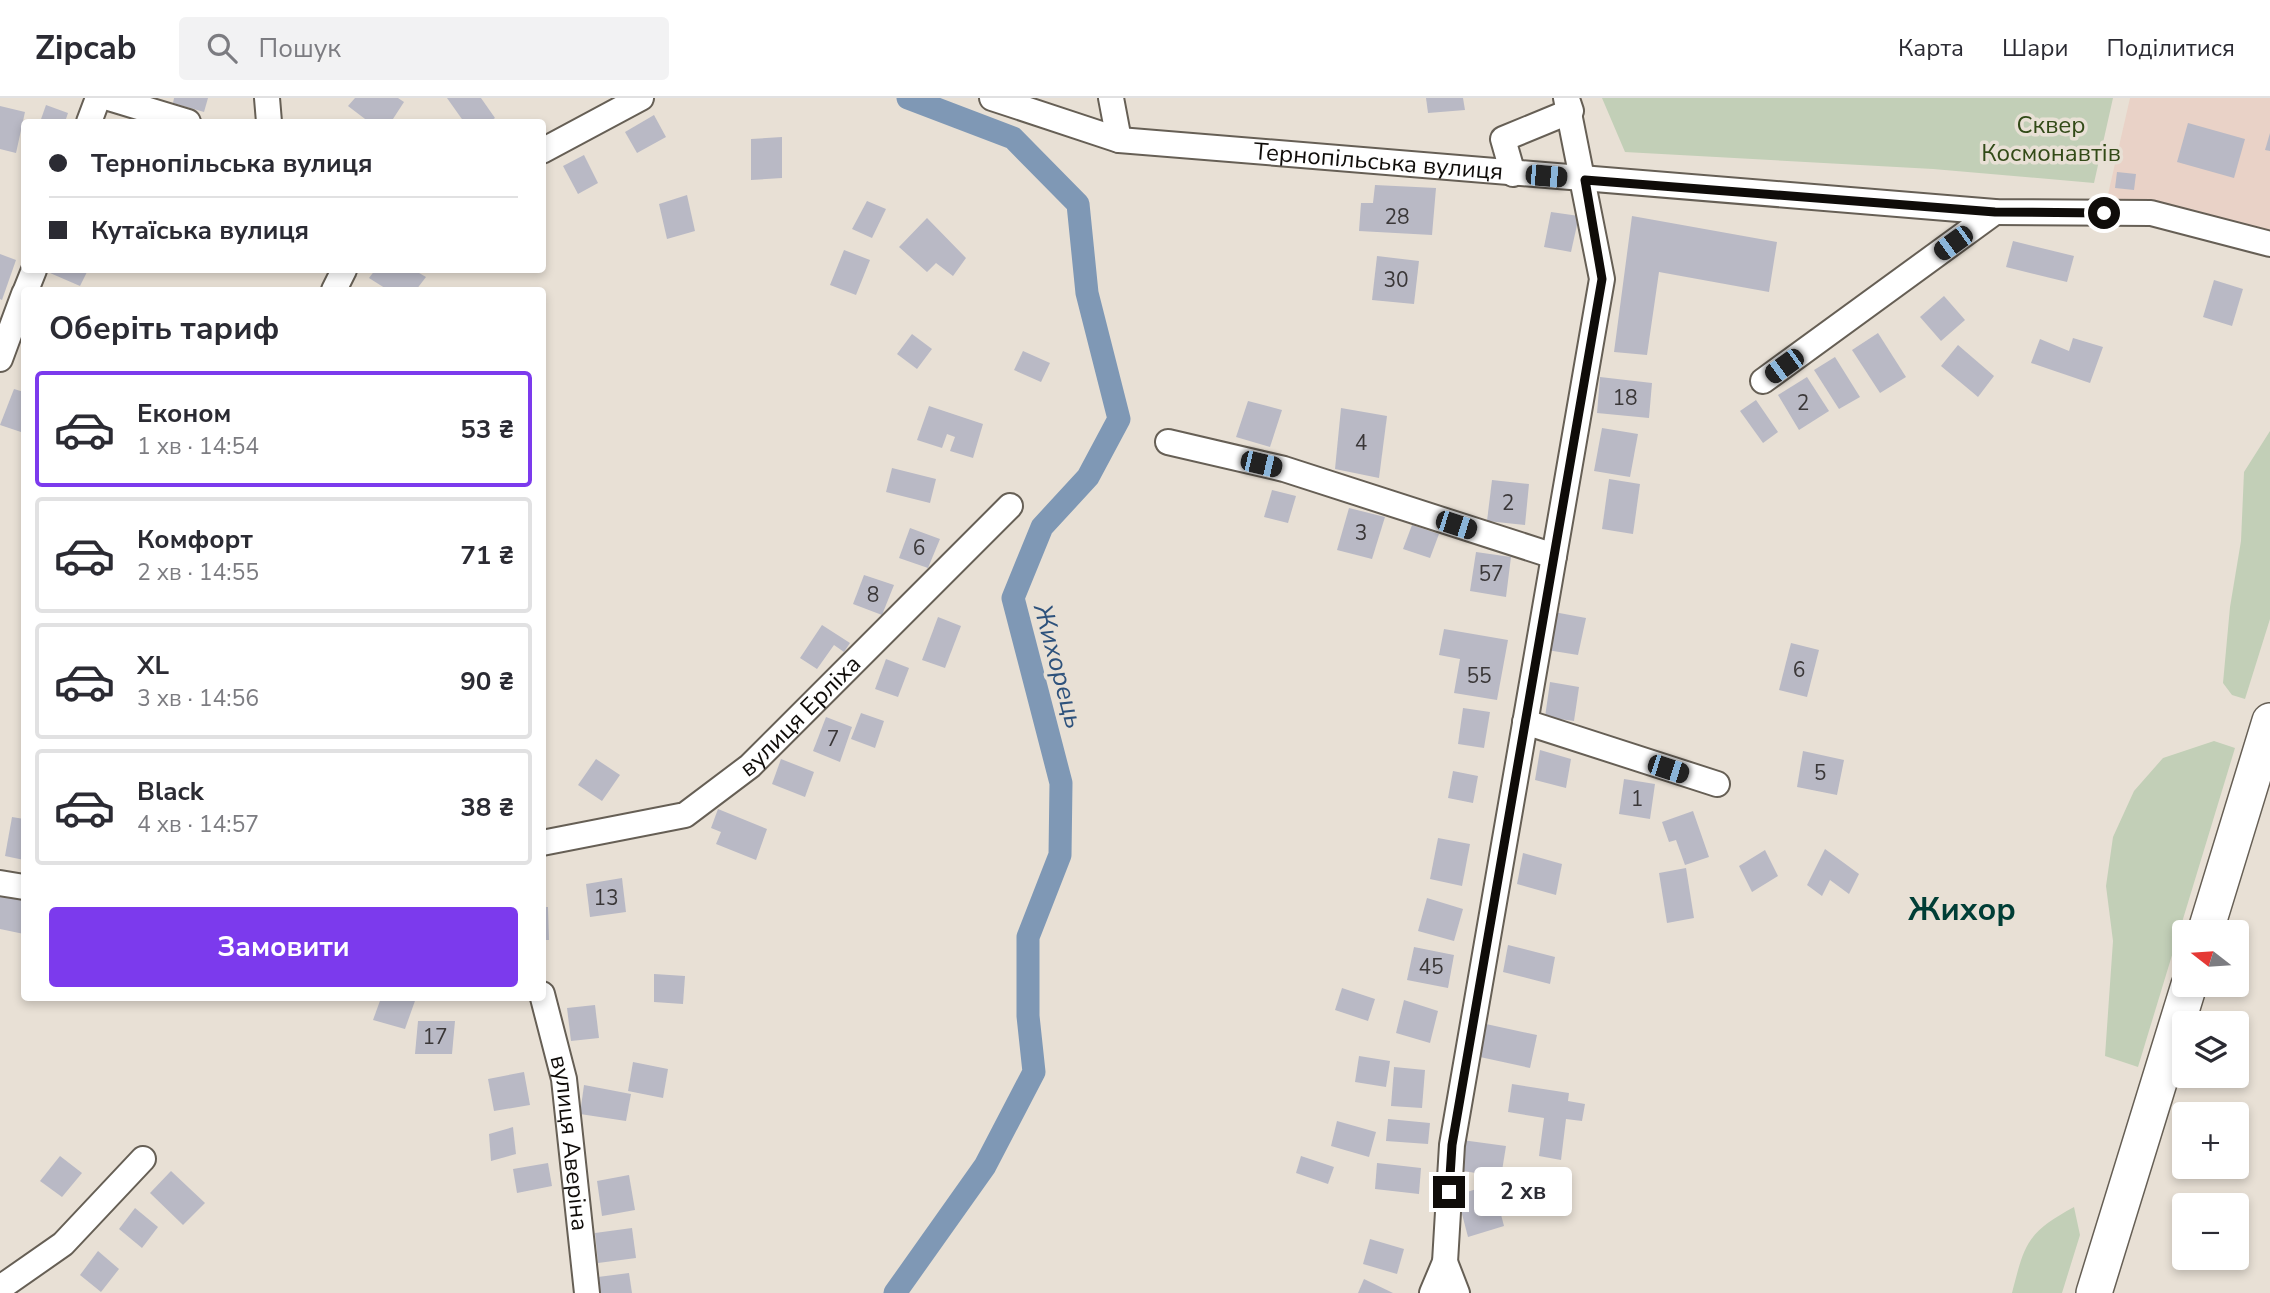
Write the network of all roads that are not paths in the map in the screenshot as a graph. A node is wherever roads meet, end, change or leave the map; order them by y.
1 (98, 98) edge
2 (109, 98) edge
3 (267, 98) edge
4 (641, 98) edge
5 (992, 98) edge
6 (1111, 98) edge
7 (1566, 98) edge
8 (90, 119) edge
9 (178, 119) edge
10 (270, 119) edge
11 (1119, 140) junction
12 (546, 149) edge
13 (1513, 174) junction
14 (1585, 180) junction
15 (1995, 212) junction
16 (2270, 244) edge
17 (21, 303) edge
18 (0, 359) edge
19 (1763, 381) dead end
20 (1168, 442) dead end
21 (1010, 506) dead end
22 (1554, 556) junction
23 (2270, 721) edge
24 (1525, 722) junction
25 (1717, 784) dead end
26 (546, 842) edge
27 (0, 883) edge
28 (21, 886) edge
29 (2209, 920) edge
30 (2185, 998) edge
31 (544, 1001) edge
32 (143, 1159) dead end
33 (1445, 1262) junction
34 (0, 1288) edge
35 (587, 1293) edge
36 (1432, 1293) edge
37 (1457, 1293) edge
38 (2094, 1293) edge

1 - 8 street
2 - 9 street
3 - 10 street
4 - 12 street
5 - 11 street, Тернопільська вулиця
6 - 11 street
7 - 13 street
7 - 14 street
11 - 13 street, Тернопільська вулиця
13 - 14 street, Тернопільська вулиця
14 - 15 street, Тернопільська вулиця
14 - 22 street
15 - 16 street, Тернопільська вулиця
15 - 19 street
17 - 18 street
20 - 22 street
21 - 26 street, вулиця Ерліха
22 - 24 street
23 - 29 highway
24 - 25 street
24 - 33 street
27 - 28 street
30 - 38 highway
31 - 35 street, вулиця Аверіна
32 - 34 street
33 - 36 street
33 - 37 street

